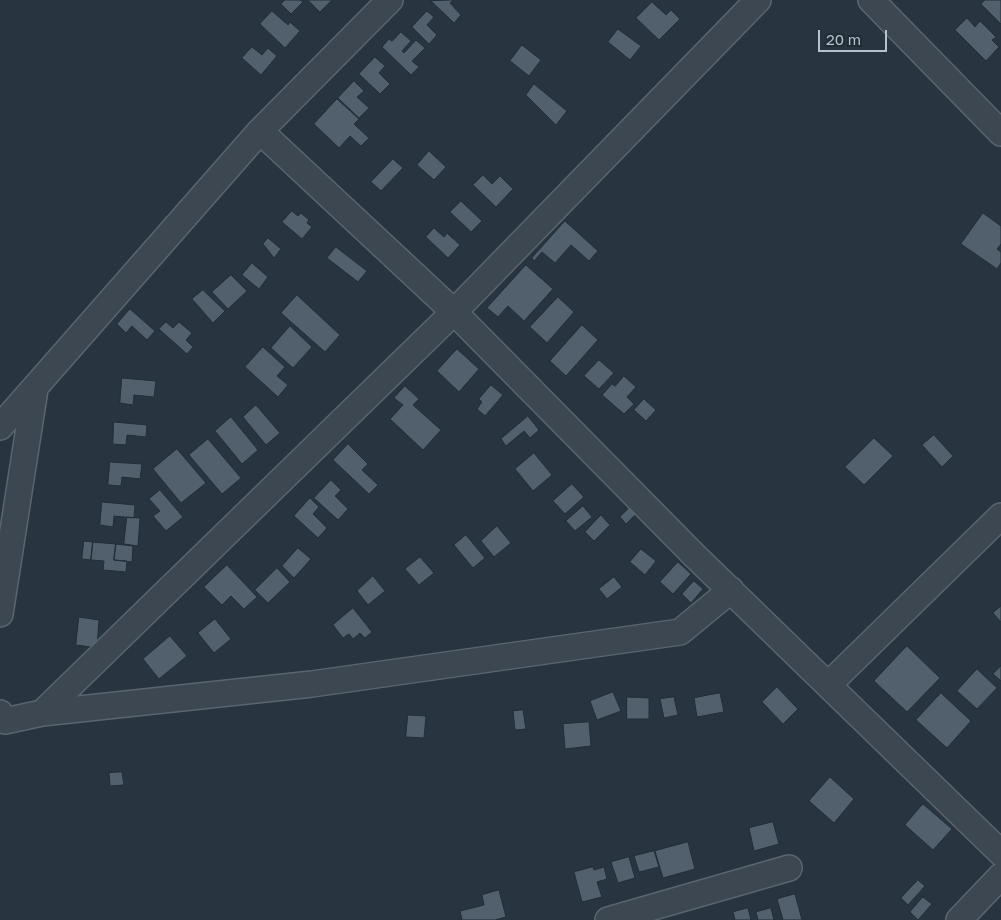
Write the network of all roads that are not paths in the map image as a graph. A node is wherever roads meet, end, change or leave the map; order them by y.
1 (390, 0) edge
2 (758, 0) edge
3 (871, 0) edge
4 (260, 131) junction
5 (1001, 133) edge
6 (454, 312) junction
7 (35, 389) junction
8 (0, 427) edge
9 (1001, 516) edge
10 (730, 590) junction
11 (0, 614) edge
12 (828, 685) junction
13 (42, 713) junction
14 (0, 714) edge
15 (1001, 853) edge
16 (789, 868) dead end
17 (1001, 876) edge
18 (608, 920) edge
19 (959, 920) edge

1 - 4 street
2 - 6 street
3 - 5 street
4 - 6 street
4 - 7 street
6 - 10 street
6 - 13 street
7 - 8 street
7 - 11 street
9 - 12 street
10 - 12 street
10 - 13 street
12 - 15 street
13 - 14 street
16 - 18 street
17 - 19 street

